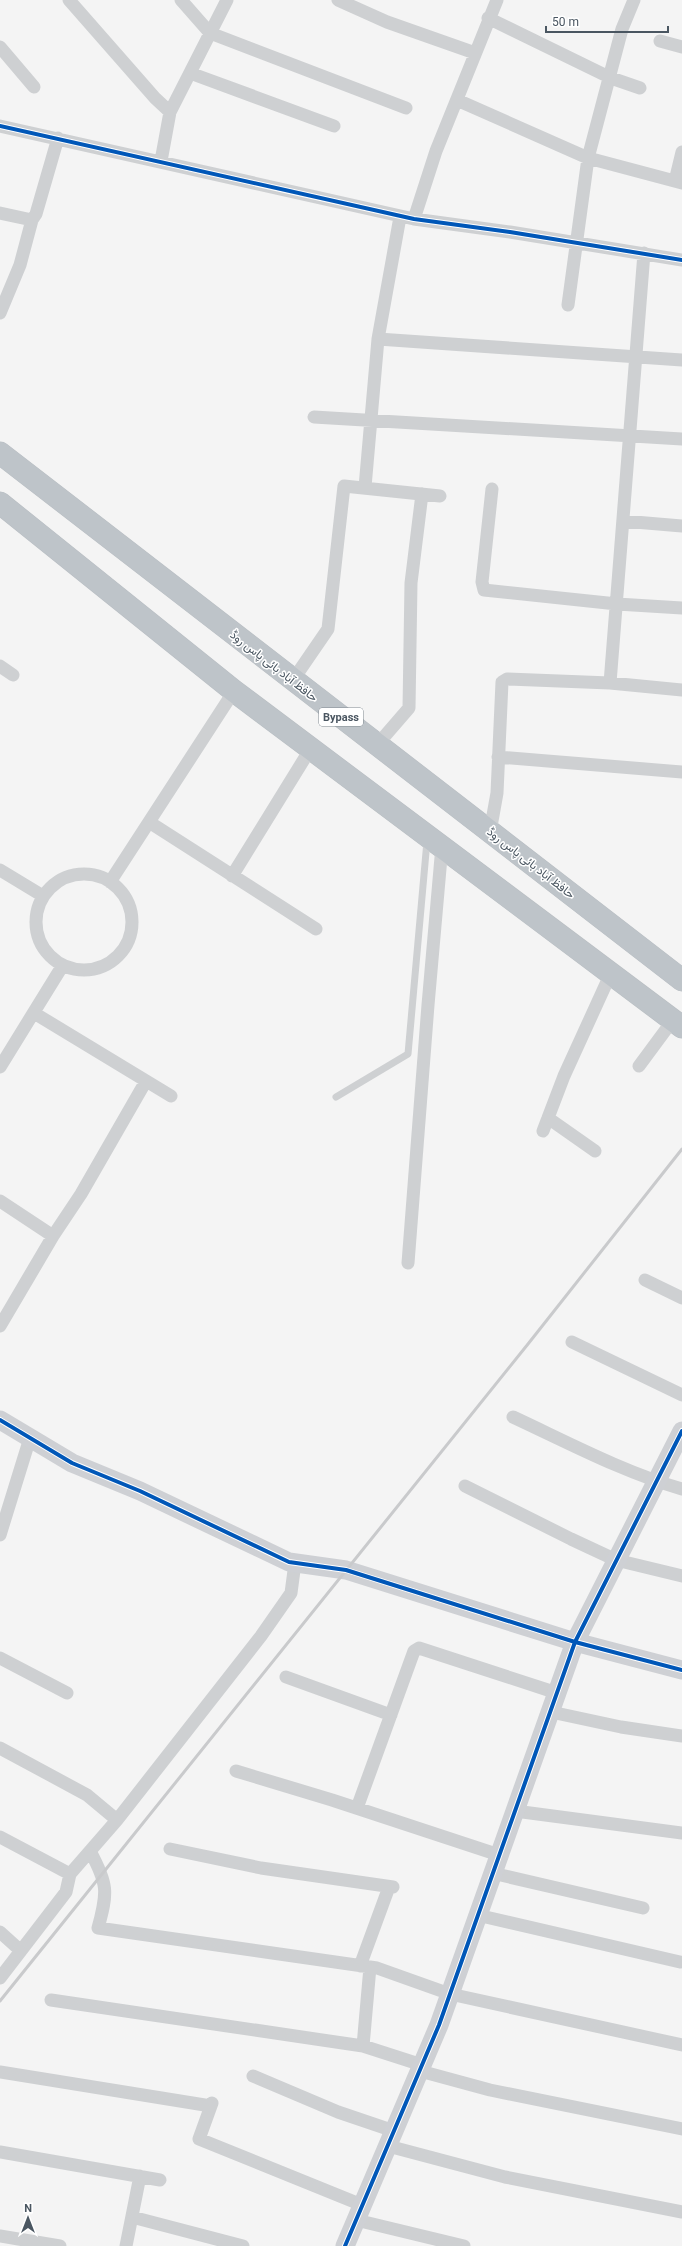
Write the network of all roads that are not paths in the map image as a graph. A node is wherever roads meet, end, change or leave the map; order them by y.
1 (69, 0) edge
2 (181, 0) edge
3 (227, 0) edge
4 (338, 0) edge
5 (497, 0) edge
6 (634, 0) edge
7 (488, 18) junction
8 (210, 34) junction
9 (660, 41) dead end
10 (0, 47) edge
11 (682, 47) edge
12 (475, 53) junction
13 (190, 73) junction
14 (611, 78) junction
15 (34, 87) dead end
16 (640, 88) dead end
17 (457, 100) junction
18 (406, 108) dead end
19 (170, 112) junction
20 (0, 126) edge
21 (334, 126) dead end
22 (58, 138) junction
23 (682, 152) edge
24 (588, 158) junction
25 (161, 161) junction
26 (678, 182) edge
27 (0, 213) edge
28 (400, 217) junction
29 (414, 219) junction
30 (32, 220) junction
31 (575, 243) junction
32 (644, 253) junction
33 (682, 260) edge
34 (568, 305) dead end
35 (0, 313) edge
36 (378, 339) junction
37 (636, 358) junction
38 (682, 360) edge
39 (314, 417) dead end
40 (371, 420) junction
41 (630, 435) junction
42 (682, 439) edge
43 (0, 453) edge
44 (365, 487) junction
45 (492, 489) dead end
46 (422, 494) junction
47 (440, 496) dead end
48 (0, 503) edge
49 (624, 521) junction
50 (682, 526) edge
51 (617, 604) junction
52 (682, 608) edge
53 (0, 666) edge
54 (13, 675) dead end
55 (293, 680) junction
56 (610, 683) junction
57 (682, 690) edge
58 (234, 691) junction
59 (377, 745) junction
60 (311, 748) junction
61 (498, 757) junction
62 (682, 772) edge
63 (149, 822) junction
64 (490, 832) junction
65 (435, 840) junction
66 (0, 870) edge
67 (232, 876) junction
68 (110, 882) junction
69 (43, 896) junction
70 (316, 929) dead end
71 (62, 965) junction
72 (611, 973) junction
73 (682, 980) edge
74 (34, 1013) junction
75 (678, 1024) edge
76 (639, 1066) dead end
77 (0, 1067) edge
78 (146, 1081) junction
79 (171, 1096) dead end
80 (336, 1097) dead end
81 (548, 1118) junction
82 (543, 1131) dead end
83 (595, 1150) dead end
84 (0, 1201) edge
85 (53, 1236) junction
86 (408, 1263) dead end
87 (645, 1280) dead end
88 (682, 1298) edge
89 (0, 1326) edge
90 (572, 1342) dead end
91 (682, 1395) edge
92 (513, 1417) dead end
93 (0, 1420) edge
94 (682, 1431) edge
95 (30, 1438) junction
96 (657, 1482) junction
97 (464, 1486) dead end
98 (682, 1489) edge
99 (0, 1535) edge
100 (616, 1560) junction
101 (294, 1563) junction
102 (682, 1576) edge
103 (575, 1642) junction
104 (0, 1658) edge
105 (682, 1670) edge
106 (286, 1676) dead end
107 (67, 1693) dead end
108 (557, 1693) junction
109 (551, 1712) junction
110 (391, 1715) junction
111 (682, 1736) edge
112 (0, 1748) edge
113 (236, 1771) dead end
114 (357, 1808) junction
115 (515, 1811) junction
116 (117, 1820) junction
117 (682, 1833) edge
118 (0, 1837) edge
119 (170, 1849) dead end
120 (90, 1850) junction
121 (498, 1855) junction
122 (492, 1873) junction
123 (70, 1874) junction
124 (644, 1908) dead end
125 (477, 1915) junction
126 (0, 1932) edge
127 (21, 1951) junction
128 (680, 1962) dead end
129 (365, 1966) junction
130 (0, 1978) edge
131 (450, 1994) junction
132 (51, 2000) dead end
133 (682, 2045) edge
134 (362, 2046) junction
135 (421, 2068) junction
136 (0, 2072) edge
137 (253, 2076) dead end
138 (682, 2130) edge
139 (391, 2138) junction
140 (0, 2152) edge
141 (140, 2176) junction
142 (160, 2180) dead end
143 (359, 2212) junction
144 (682, 2212) edge
145 (132, 2217) junction
146 (0, 2236) edge
147 (60, 2246) edge
148 (126, 2246) edge
149 (243, 2246) edge
150 (345, 2246) edge
151 (464, 2246) edge

1 - 19 street
2 - 8 street
3 - 8 street
4 - 12 street
5 - 7 street
6 - 14 street
7 - 12 street
7 - 14 street
8 - 13 street
8 - 18 street
9 - 11 street
10 - 15 street
12 - 17 street
13 - 19 street
13 - 21 street
14 - 16 street
14 - 24 street
17 - 24 street
17 - 29 street
19 - 25 street
20 - 22 street
22 - 25 street
22 - 30 street
23 - 26 street
24 - 26 street
24 - 31 street
25 - 28 street
27 - 30 street
28 - 29 street
28 - 36 street
29 - 31 street
30 - 35 street
31 - 32 street
31 - 34 street
32 - 33 street
32 - 37 street
36 - 37 street
36 - 40 street
37 - 38 street
37 - 41 street
39 - 40 street
40 - 41 street
40 - 44 street
41 - 42 street
41 - 49 street
43 - 55 highway, حافظ آباد بائی پاس روڈ / Bypass
44 - 46 street
44 - 55 street
45 - 51 street
46 - 47 street
46 - 59 street
48 - 58 highway
49 - 50 street
49 - 51 street
51 - 52 street
51 - 56 street
53 - 54 street
55 - 59 highway, حافظ آباد بائی پاس روڈ / Bypass
56 - 57 street
56 - 61 street
58 - 60 highway
58 - 63 street
59 - 64 highway, حافظ آباد بائی پاس روڈ / Bypass
60 - 65 highway
60 - 67 street
61 - 62 street
61 - 64 street
63 - 67 street
63 - 68 street
64 - 73 highway, حافظ آباد بائی پاس روڈ / Bypass
65 - 72 highway
65 - 80 lane
65 - 86 street
66 - 69 street
67 - 70 street
68 - 69 street
68 - 71 street
69 - 71 street
71 - 74 street
72 - 75 highway
72 - 81 street
74 - 77 street
74 - 78 street
75 - 76 street
78 - 79 street
78 - 85 street
81 - 82 street
81 - 83 street
84 - 85 street
85 - 89 street
87 - 88 street
90 - 91 street
92 - 96 street
93 - 95 street
94 - 96 street
95 - 99 street
95 - 101 street
96 - 98 street
96 - 100 street
97 - 100 street
100 - 102 street
100 - 103 street
101 - 103 street
101 - 116 street
103 - 105 street
103 - 108 street
104 - 107 street
106 - 110 street
108 - 109 street
108 - 110 street
109 - 111 street
109 - 115 street
110 - 114 street
112 - 116 street
113 - 114 street
114 - 121 street
115 - 117 street
115 - 121 street
116 - 120 street
118 - 123 street
119 - 129 street
120 - 123 street
120 - 129 street
121 - 122 street
122 - 124 street
122 - 125 street
123 - 127 street
125 - 128 street
125 - 131 street
126 - 127 street
127 - 130 street
129 - 131 street
129 - 134 street
131 - 133 street
131 - 135 street
132 - 134 street
134 - 135 street
135 - 138 street
135 - 139 street
136 - 143 street
137 - 139 street
139 - 143 street
139 - 144 street
140 - 141 street
141 - 142 street
141 - 145 street
143 - 150 street
143 - 151 street
145 - 148 street
145 - 149 street
146 - 147 street

